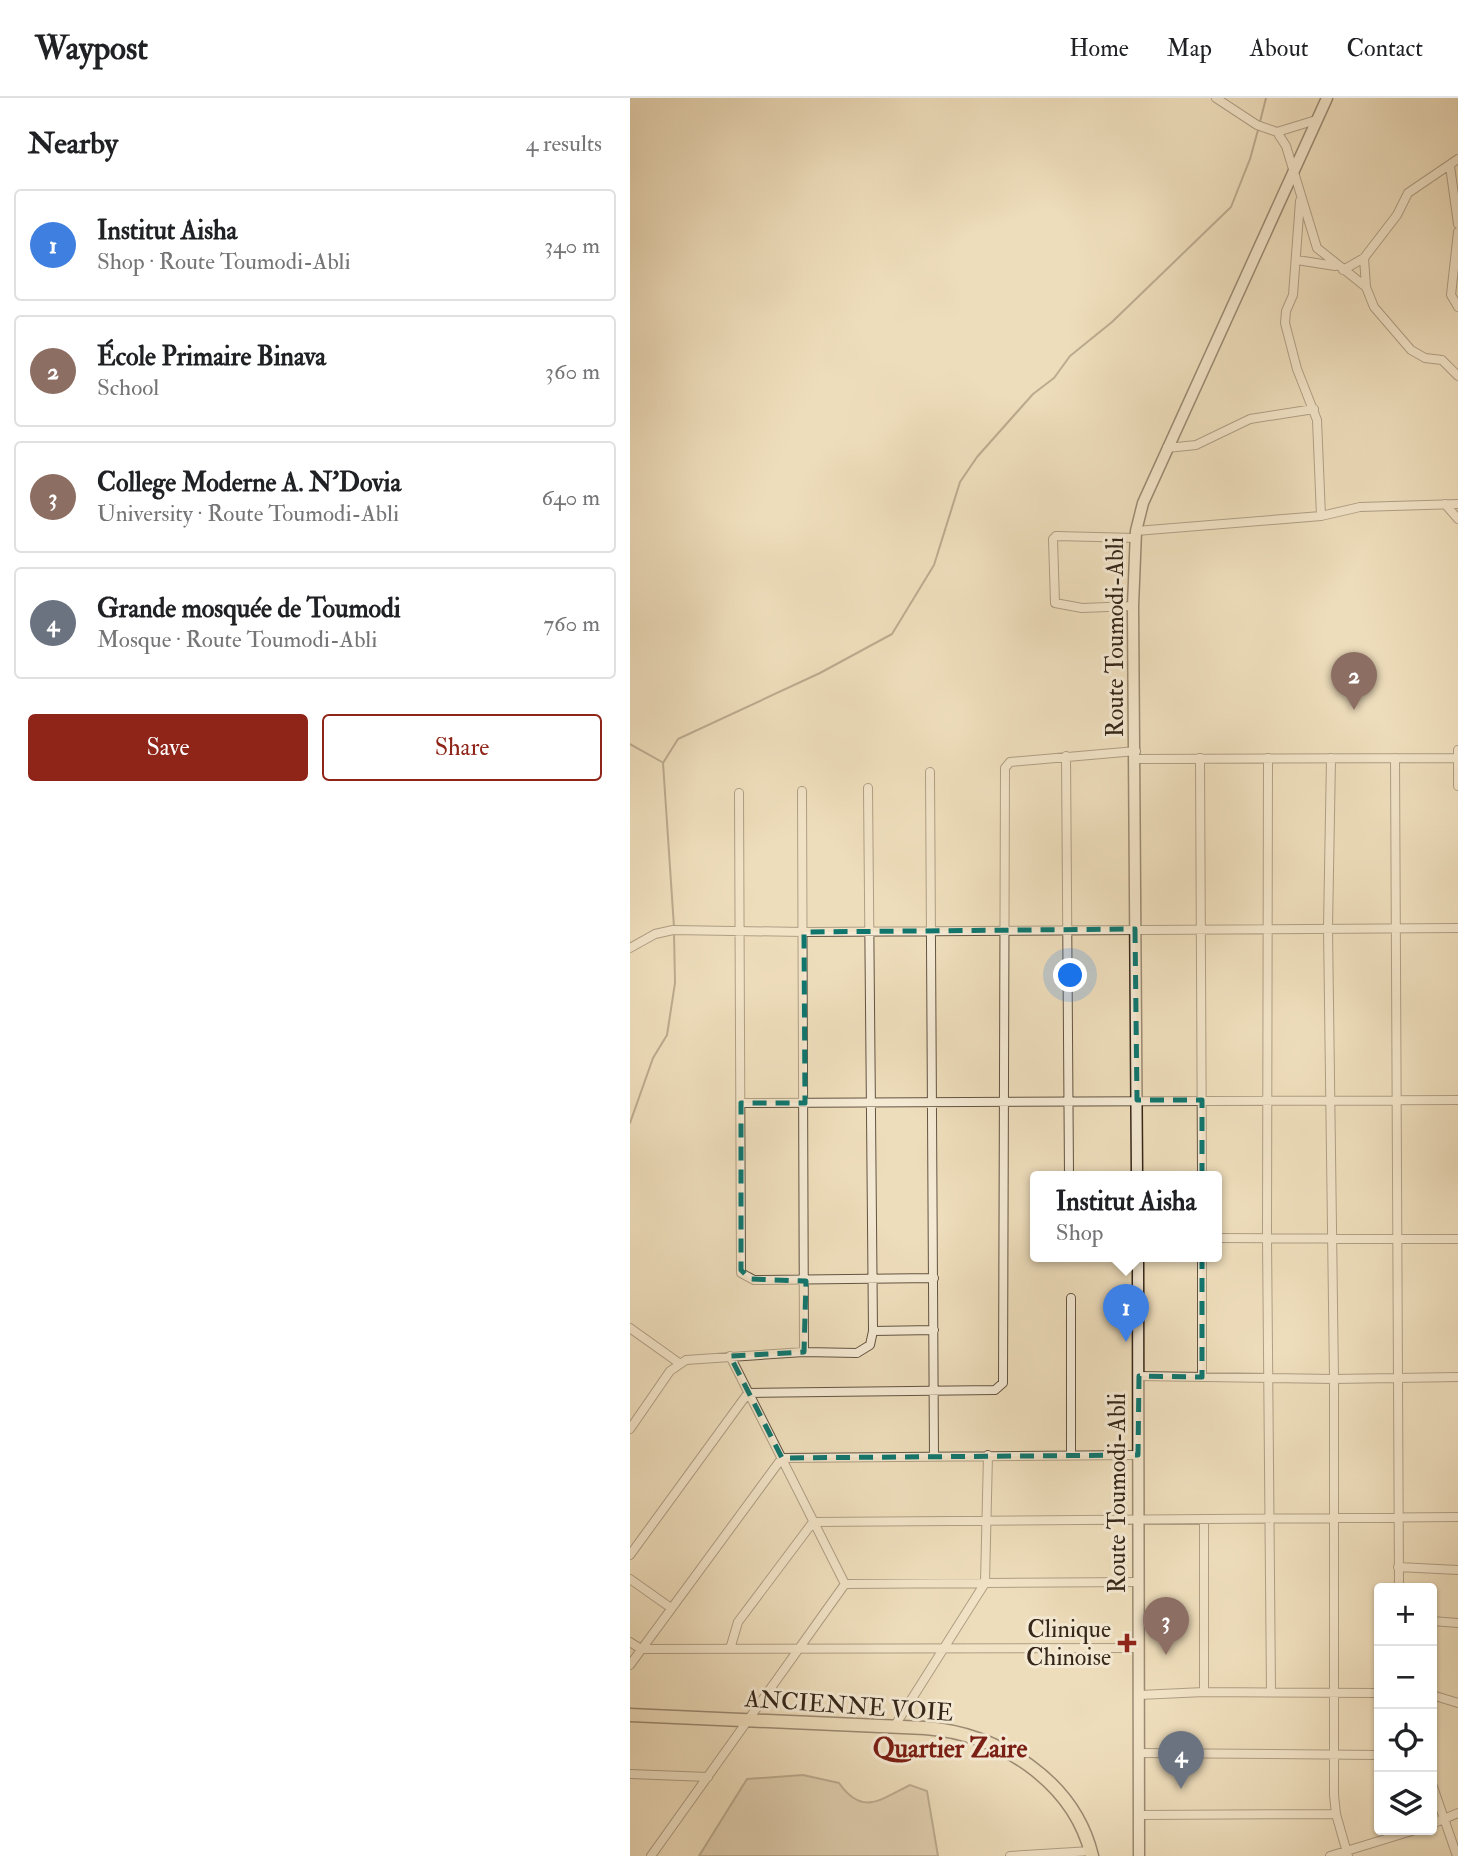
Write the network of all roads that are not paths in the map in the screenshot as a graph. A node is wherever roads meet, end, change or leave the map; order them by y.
1 (1216, 98) edge
2 (1327, 98) edge
3 (1316, 120) junction
4 (1277, 132) junction
5 (1458, 159) edge
6 (1450, 166) junction
7 (1293, 171) junction
8 (1300, 198) junction
9 (1458, 224) edge
10 (1458, 232) edge
11 (1364, 258) junction
12 (1297, 260) junction
13 (1340, 268) junction
14 (1366, 287) junction
15 (1458, 307) edge
16 (1458, 376) edge
17 (1314, 409) junction
18 (1167, 448) junction
19 (1444, 504) junction
20 (1458, 504) edge
21 (1321, 516) junction
22 (1458, 519) edge
23 (1136, 534) junction
24 (1133, 606) junction
25 (1458, 750) edge
26 (1136, 755) junction
27 (1066, 756) junction
28 (1200, 758) junction
29 (1268, 758) junction
30 (1331, 758) junction
31 (1395, 758) junction
32 (1458, 758) edge
33 (930, 772) dead end
34 (1458, 786) edge
35 (868, 788) dead end
36 (802, 791) dead end
37 (739, 793) dead end
38 (1328, 928) junction
39 (1458, 928) edge
40 (1135, 929) junction
41 (1201, 929) junction
42 (1266, 929) junction
43 (1395, 929) junction
44 (1004, 930) junction
45 (1068, 930) junction
46 (931, 931) junction
47 (741, 932) junction
48 (804, 932) junction
49 (871, 932) junction
50 (630, 948) edge
51 (1068, 1100) junction
52 (1137, 1100) junction
53 (1202, 1100) junction
54 (1267, 1100) junction
55 (1330, 1100) junction
56 (1395, 1100) junction
57 (1458, 1100) edge
58 (932, 1101) junction
59 (1004, 1101) junction
60 (872, 1102) junction
61 (741, 1103) junction
62 (805, 1103) junction
63 (1069, 1171) edge
64 (1137, 1171) edge
65 (1202, 1171) edge
66 (1222, 1238) edge
67 (1267, 1238) junction
68 (1332, 1238) junction
69 (1458, 1239) edge
70 (1395, 1240) junction
71 (1138, 1262) edge
72 (1202, 1262) edge
73 (934, 1278) junction
74 (872, 1279) junction
75 (806, 1281) junction
76 (1071, 1298) dead end
77 (630, 1328) edge
78 (934, 1330) junction
79 (873, 1331) junction
80 (804, 1352) junction
81 (730, 1356) junction
82 (679, 1363) junction
83 (1139, 1376) junction
84 (1202, 1377) junction
85 (1268, 1377) junction
86 (1458, 1377) edge
87 (1334, 1379) junction
88 (1397, 1379) junction
89 (934, 1391) junction
90 (748, 1392) junction
91 (630, 1429) edge
92 (988, 1454) junction
93 (1070, 1454) junction
94 (1138, 1455) junction
95 (934, 1456) junction
96 (782, 1458) junction
97 (1458, 1517) edge
98 (1138, 1518) junction
99 (1204, 1519) junction
100 (1268, 1519) junction
101 (1334, 1519) junction
102 (1399, 1519) junction
103 (987, 1520) junction
104 (813, 1522) junction
105 (630, 1555) edge
106 (1398, 1567) junction
107 (1458, 1570) edge
108 (630, 1579) edge
109 (1138, 1582) junction
110 (985, 1583) junction
111 (1399, 1583) edge
112 (845, 1584) junction
113 (671, 1608) junction
114 (1437, 1621) edge
115 (1458, 1623) edge
116 (630, 1642) edge
117 (1139, 1648) junction
118 (640, 1649) junction
119 (730, 1649) junction
120 (943, 1649) junction
121 (799, 1650) junction
122 (630, 1665) edge
123 (1204, 1692) junction
124 (1271, 1692) junction
125 (1335, 1692) junction
126 (1374, 1693) edge
127 (1139, 1695) junction
128 (1437, 1697) edge
129 (1458, 1703) edge
130 (630, 1715) edge
131 (751, 1720) junction
132 (894, 1727) junction
133 (1140, 1753) junction
134 (1334, 1755) junction
135 (1374, 1755) edge
136 (630, 1774) edge
137 (708, 1777) junction
138 (1437, 1799) edge
139 (1336, 1814) junction
140 (1458, 1814) edge
141 (1140, 1815) junction
142 (1444, 1821) junction
143 (1437, 1823) edge
144 (1401, 1835) edge
145 (1092, 1853) edge
146 (1347, 1854) edge
147 (652, 1856) edge
148 (1010, 1856) edge
149 (1139, 1856) edge
150 (1330, 1856) edge
151 (1457, 1856) edge

1 - 4 street
2 - 3 street, Route Toumodi-Abli
3 - 4 street
3 - 7 street, Route Toumodi-Abli
4 - 7 street
5 - 6 street
6 - 9 street
6 - 11 street
7 - 8 street
7 - 18 street, Route Toumodi-Abli
8 - 12 street
8 - 13 street
10 - 15 street
11 - 13 street
11 - 14 street
12 - 13 street
12 - 17 street
13 - 14 street
14 - 16 street
17 - 18 street
17 - 21 street
18 - 23 street, Route Toumodi-Abli
19 - 20 street
19 - 21 street
19 - 22 street
21 - 23 street
23 - 24 street, Route Toumodi-Abli
23 - 24 street
24 - 26 street, Route Toumodi-Abli
25 - 32 street
26 - 27 street
26 - 28 street
26 - 40 street, Route Toumodi-Abli
27 - 44 street
27 - 45 street
28 - 29 street
28 - 41 street
29 - 30 street
29 - 42 street
30 - 31 street
30 - 38 street
31 - 32 street
31 - 43 street
32 - 34 street
33 - 46 street
35 - 49 street
36 - 48 street
37 - 47 street
38 - 42 street
38 - 43 street
38 - 55 street
39 - 43 street
40 - 41 street
40 - 45 street
40 - 52 street, Route Toumodi-Abli
41 - 42 street
41 - 53 street
42 - 54 street
43 - 56 street
44 - 45 street
44 - 46 street
44 - 59 street
45 - 51 street
46 - 49 street
46 - 58 street
47 - 48 street
47 - 50 street
47 - 61 street
48 - 49 street
48 - 62 street
49 - 60 street
51 - 52 street
51 - 59 street
51 - 63 street
52 - 53 street
52 - 64 street, Route Toumodi-Abli
53 - 54 street
53 - 65 street
54 - 55 street
54 - 67 street
55 - 56 street
55 - 68 street
56 - 57 street
56 - 70 street
58 - 59 street
58 - 60 street
58 - 73 street
59 - 89 street
60 - 62 street
60 - 74 street
61 - 62 street
61 - 75 street
62 - 75 street
66 - 67 street
67 - 68 street
67 - 85 street
68 - 70 street
68 - 87 street
69 - 70 street
70 - 88 street
71 - 83 street, Route Toumodi-Abli
72 - 84 street
73 - 74 street
73 - 78 street
74 - 75 street
74 - 79 street
75 - 80 street
76 - 93 street
77 - 82 street
78 - 79 street
78 - 89 street
79 - 80 street
80 - 81 street
81 - 82 street
81 - 90 street
82 - 91 street
83 - 84 street
83 - 94 street, Route Toumodi-Abli
84 - 85 street
85 - 87 street
85 - 100 street
86 - 88 street
87 - 88 street
87 - 101 street
88 - 102 street
89 - 90 street
89 - 95 street
90 - 96 street
90 - 105 street
92 - 93 street
92 - 95 street
92 - 103 street
93 - 94 street
94 - 98 street, Route Toumodi-Abli
95 - 96 street
96 - 104 street
96 - 113 street
97 - 102 street
98 - 99 street
98 - 103 street
98 - 109 street, Route Toumodi-Abli
99 - 100 street
99 - 123 street
100 - 101 street
100 - 124 street
101 - 102 street
101 - 125 street
102 - 106 street
103 - 104 street
103 - 110 street
104 - 112 street
104 - 119 street
106 - 107 street
106 - 111 street
108 - 113 street
109 - 110 street
109 - 117 street, Route Toumodi-Abli
110 - 112 street
110 - 120 street
112 - 121 street
113 - 118 street
114 - 115 street
116 - 118 street
117 - 120 street
117 - 127 street, Route Toumodi-Abli
118 - 119 street
118 - 122 street
119 - 121 street
120 - 121 street
120 - 132 street
121 - 131 street
123 - 124 street
123 - 127 street
124 - 125 street
125 - 126 street
125 - 134 street
127 - 133 street, Route Toumodi-Abli
128 - 129 street
130 - 131 main road, ANCIENNE VOIE
131 - 132 main road, ANCIENNE VOIE
131 - 137 street
132 - 145 main road, ANCIENNE VOIE
133 - 134 street
133 - 141 street, Route Toumodi-Abli
134 - 135 street
134 - 139 street
136 - 137 street
137 - 147 street
138 - 142 street
139 - 141 street
139 - 146 street
140 - 142 street
141 - 149 street, Route Toumodi-Abli
142 - 143 street
142 - 151 street
144 - 146 street
145 - 148 street
146 - 150 street

